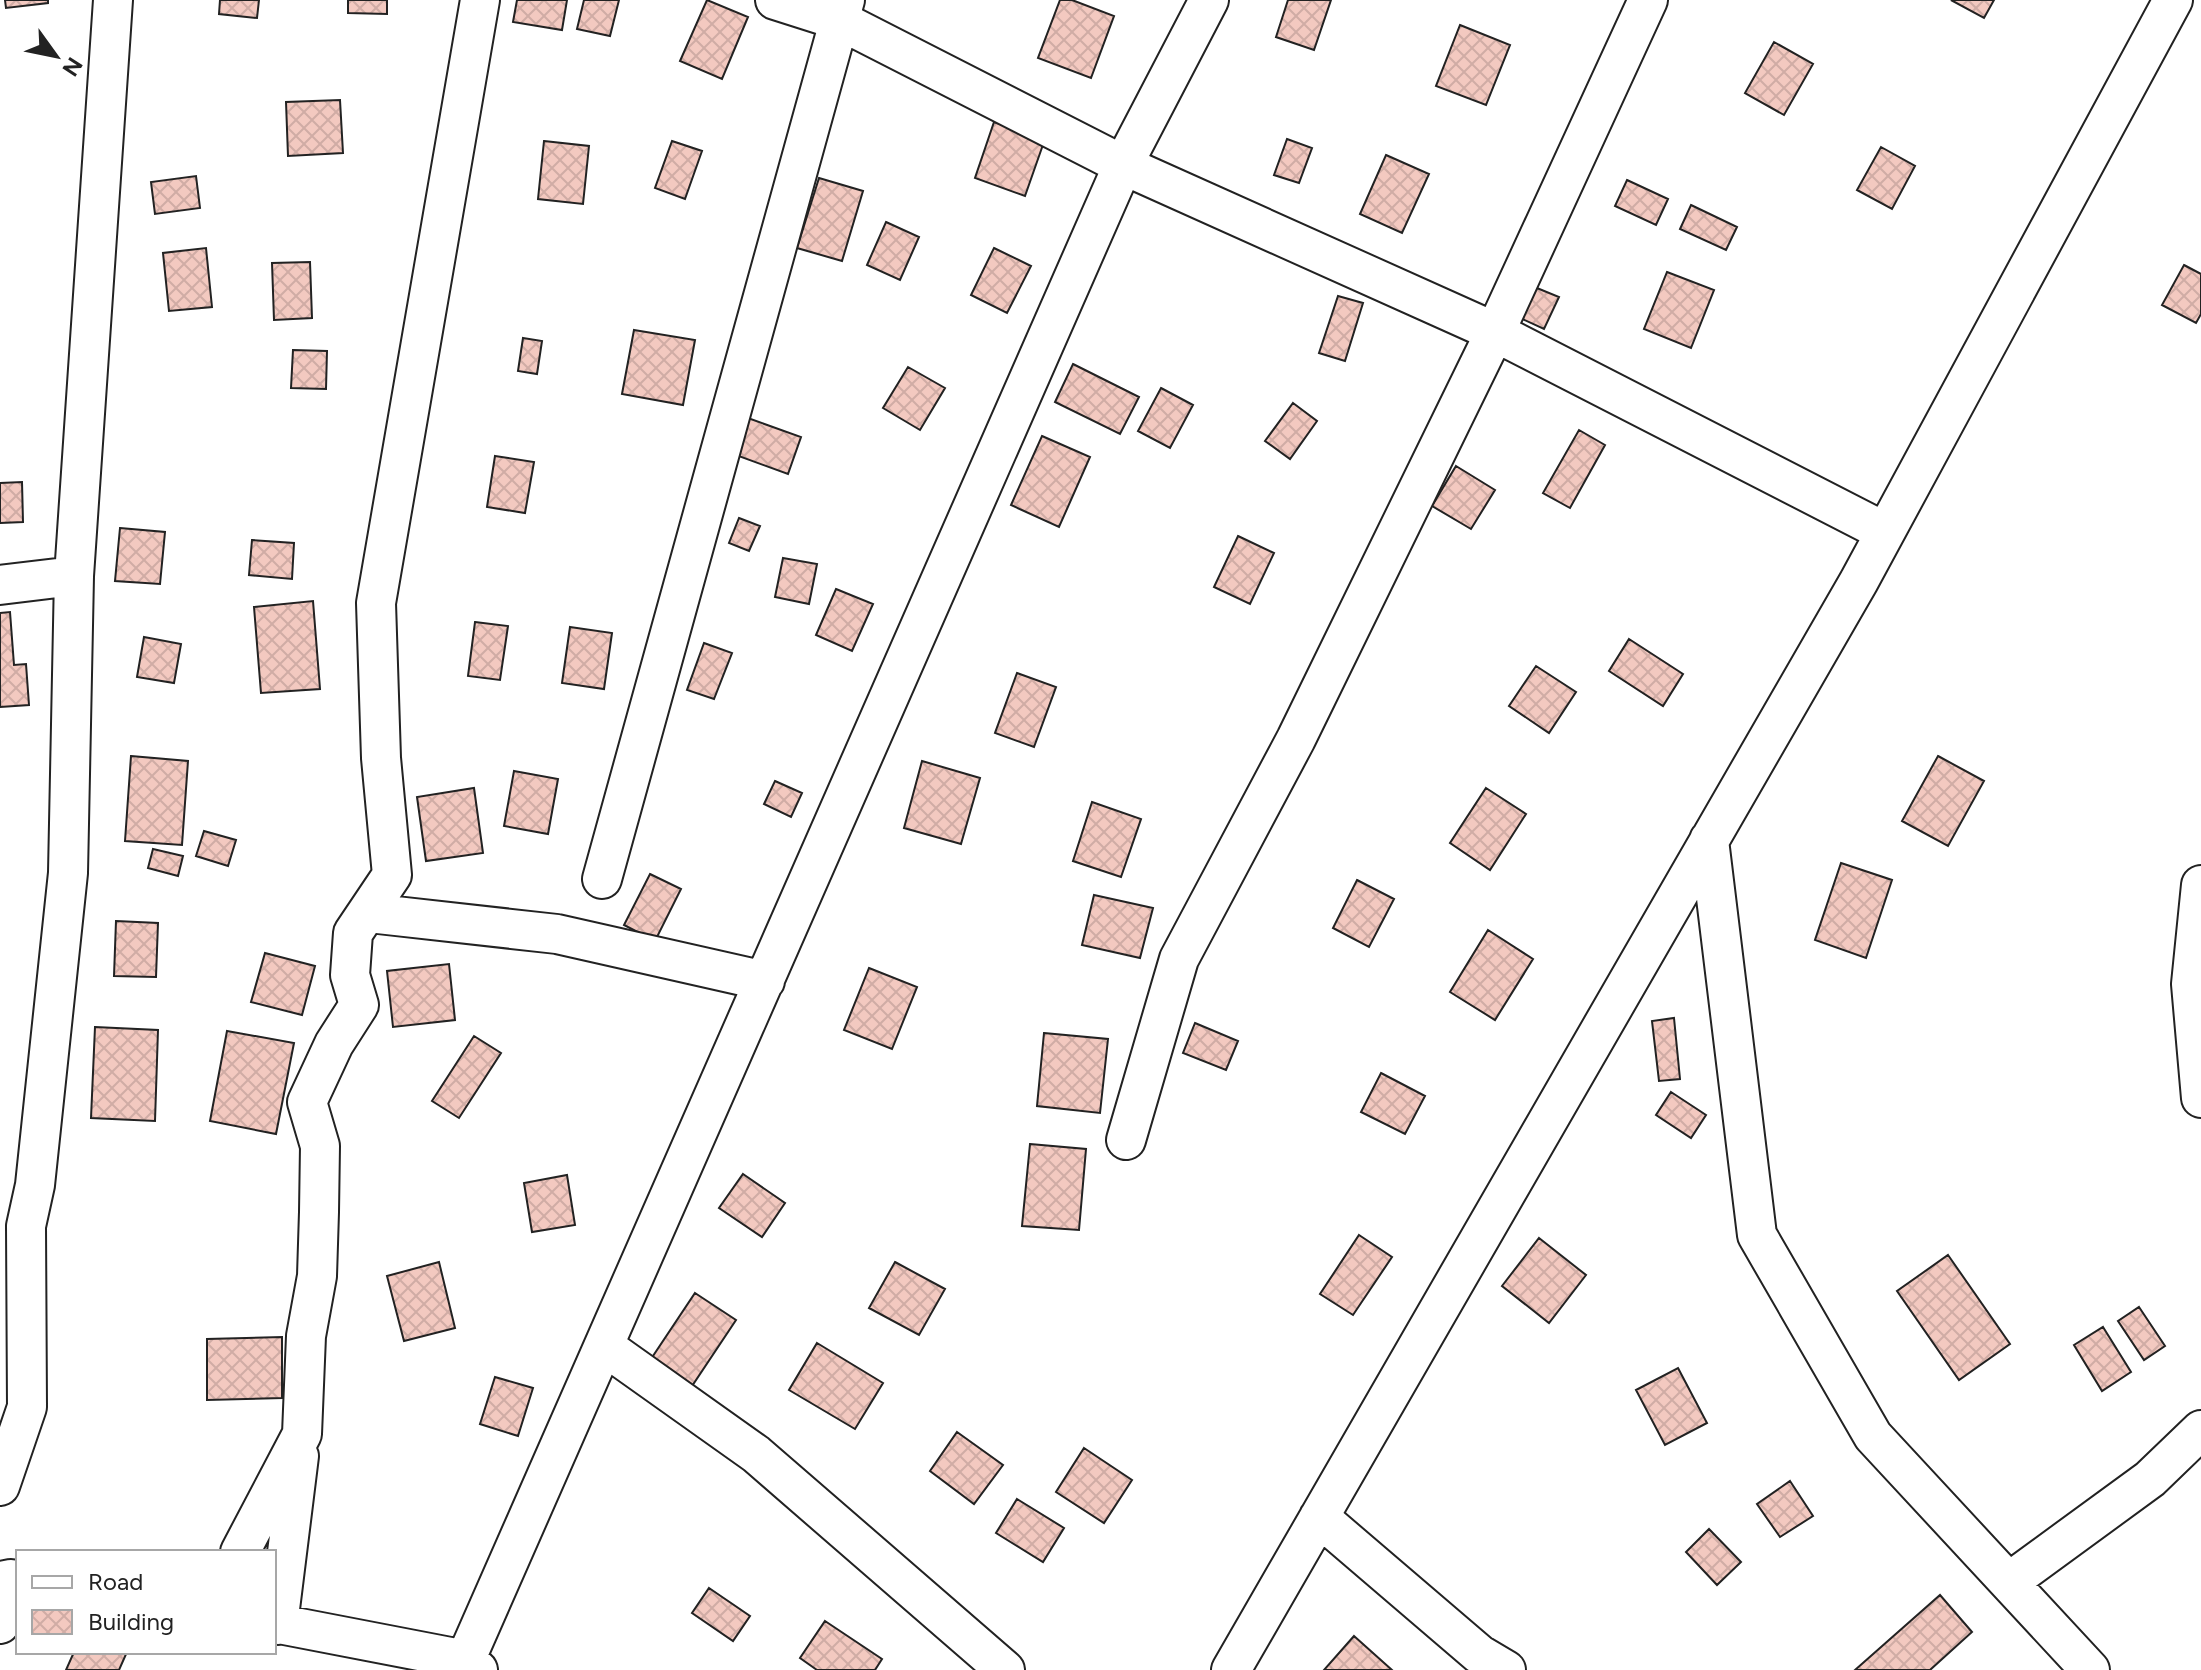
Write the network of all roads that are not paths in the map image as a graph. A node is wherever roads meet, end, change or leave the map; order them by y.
1 (113, 0) edge
2 (480, 0) edge
3 (775, 0) edge
4 (1209, 0) edge
5 (1648, 0) edge
6 (2173, 0) edge
7 (843, 10) edge
8 (1123, 165) junction
9 (1495, 332) junction
10 (1885, 532) junction
11 (74, 576) junction
12 (0, 585) edge
13 (1709, 840) junction
14 (602, 879) dead end
15 (2201, 885) edge
16 (369, 913) junction
17 (765, 981) junction
18 (2201, 1098) edge
19 (1126, 1140) dead end
20 (604, 1346) junction
21 (2201, 1430) edge
22 (302, 1434) junction
23 (0, 1486) edge
24 (1319, 1517) junction
25 (241, 1550) edge
26 (7, 1578) edge
27 (2009, 1582) junction
28 (0, 1624) edge
29 (276, 1624) edge
30 (468, 1667) edge
31 (1005, 1670) edge
32 (1231, 1670) edge
33 (1506, 1670) edge
34 (2090, 1670) edge

1 - 11 street
2 - 16 street
3 - 7 street
4 - 8 street
5 - 9 street
6 - 10 street
7 - 8 street
7 - 14 street
8 - 9 street
8 - 17 street
9 - 10 street
9 - 19 street
10 - 13 street
11 - 12 street
11 - 23 street
13 - 24 street
13 - 27 street
15 - 18 street
16 - 17 street
16 - 22 street
17 - 20 street
20 - 30 street
20 - 31 street
21 - 27 street
22 - 25 street
22 - 29 street
24 - 32 street
24 - 33 street
26 - 28 street
27 - 34 street
29 - 30 street

